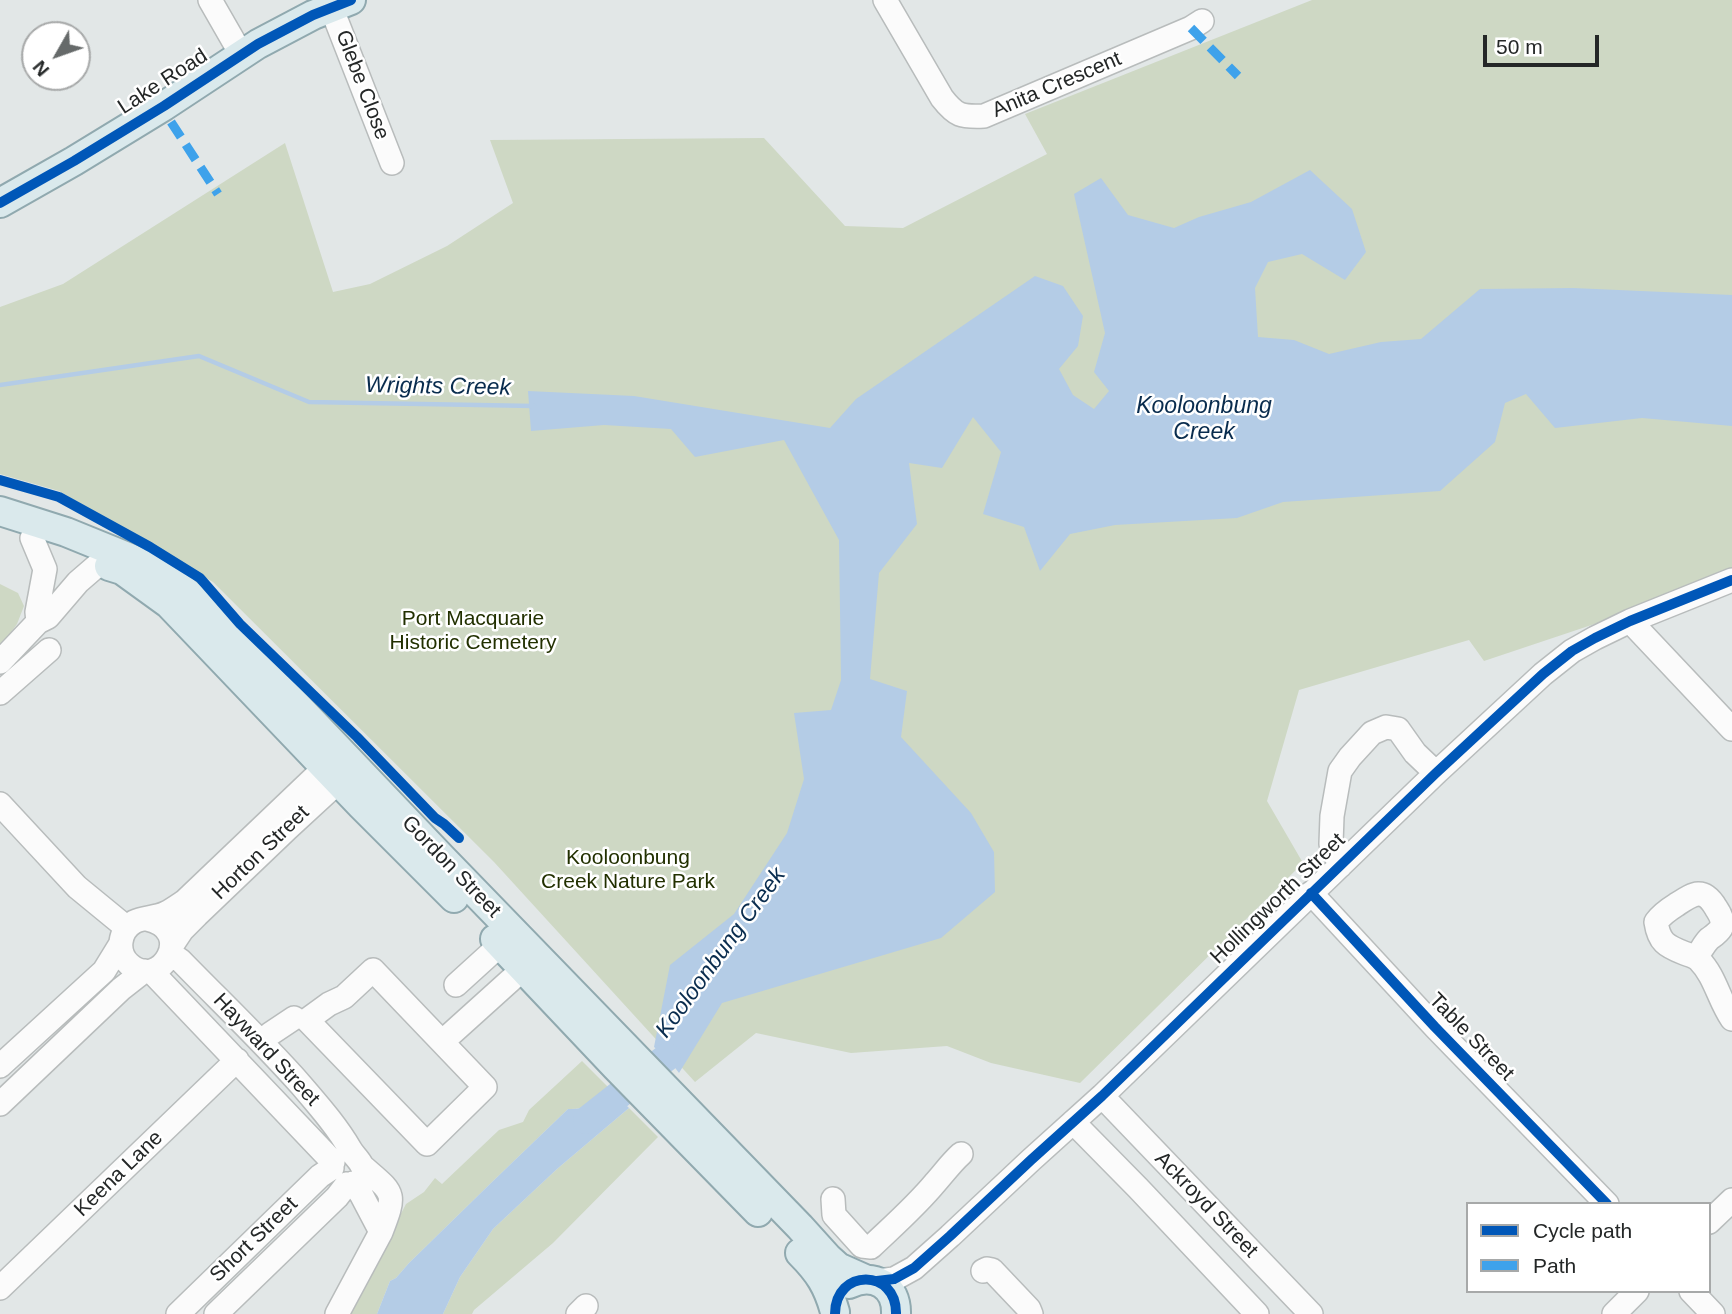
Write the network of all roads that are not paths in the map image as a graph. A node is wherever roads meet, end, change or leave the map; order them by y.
1 (210, 0) edge
2 (885, 0) edge
3 (341, 4) edge
4 (1202, 21) dead end
5 (241, 54) junction
6 (392, 163) dead end
7 (0, 203) edge
8 (0, 511) edge
9 (0, 528) edge
10 (32, 538) junction
11 (100, 563) junction
12 (1732, 580) edge
13 (1630, 621) junction
14 (38, 622) junction
15 (49, 650) dead end
16 (0, 662) edge
17 (0, 693) edge
18 (1732, 729) edge
19 (341, 766) junction
20 (1436, 773) junction
21 (0, 804) edge
22 (1340, 866) junction
23 (1311, 894) junction
24 (131, 931) junction
25 (500, 945) junction
26 (172, 950) junction
27 (1696, 957) dead end
28 (523, 969) junction
29 (148, 971) junction
30 (456, 985) dead end
31 (294, 1018) dead end
32 (1732, 1019) edge
33 (442, 1042) junction
34 (262, 1043) junction
35 (237, 1060) junction
36 (624, 1060) junction
37 (0, 1066) edge
38 (656, 1093) junction
39 (1102, 1096) junction
40 (0, 1104) edge
41 (1073, 1122) junction
42 (961, 1154) dead end
43 (347, 1170) junction
44 (833, 1199) dead end
45 (1732, 1200) edge
46 (1605, 1202) edge
47 (1711, 1220) edge
48 (914, 1268) junction
49 (983, 1271) dead end
50 (871, 1280) junction
51 (0, 1288) edge
52 (1635, 1293) edge
53 (1693, 1293) edge
54 (896, 1309) edge
55 (835, 1313) edge
56 (178, 1314) edge
57 (216, 1314) edge
58 (337, 1314) edge
59 (1031, 1314) edge
60 (1257, 1314) edge
61 (1311, 1314) edge
62 (1614, 1314) edge
63 (1713, 1314) edge

1 - 5 street
2 - 4 street, Anita Crescent
3 - 5 main road, Lake Road
3 - 6 street, Glebe Close
5 - 7 main road, Lake Road
8 - 19 main road, Gordon Street
9 - 10 main road, Gordon Street
10 - 11 main road, Gordon Street
10 - 14 street
11 - 14 street
11 - 19 main road, Gordon Street
12 - 13 street, Hollingworth Street
13 - 18 street
13 - 20 street, Hollingworth Street
14 - 16 street
15 - 17 street
19 - 24 street
19 - 25 main road, Gordon Street
19 - 26 street, Horton Street
19 - 36 main road, Gordon Street
20 - 22 street, Hollingworth Street
20 - 22 street, Hollingworth Street
21 - 24 street
22 - 23 street, Hollingworth Street
23 - 39 street, Hollingworth Street
23 - 46 street, Table Street
24 - 26 street
24 - 29 street
24 - 37 street
25 - 28 main road, Gordon Street
25 - 30 street
26 - 29 street
26 - 34 street, Hayward Street
27 - 32 street
28 - 33 street
28 - 36 main road, Gordon Street
29 - 35 street, Hayward Street
29 - 40 street
31 - 34 street
33 - 33 street
34 - 43 street, Hayward Street
35 - 43 street, Hayward Street
35 - 51 street, Keena Lane
36 - 38 main road, Gordon Street
38 - 50 main road, Gordon Street
38 - 55 main road, Gordon Street
39 - 41 street, Hollingworth Street
39 - 61 street, Ackroyd Street
41 - 48 street, Hollingworth Street
41 - 60 street, Ackroyd Street
42 - 44 street
43 - 56 street, Short Street
43 - 57 street, Short Street
43 - 58 street, Hayward Street
45 - 47 street
48 - 50 street, Hollingworth Street
48 - 54 street, Hollingworth Street
49 - 59 street
50 - 54 main road
50 - 55 main road
52 - 62 street
53 - 63 street

